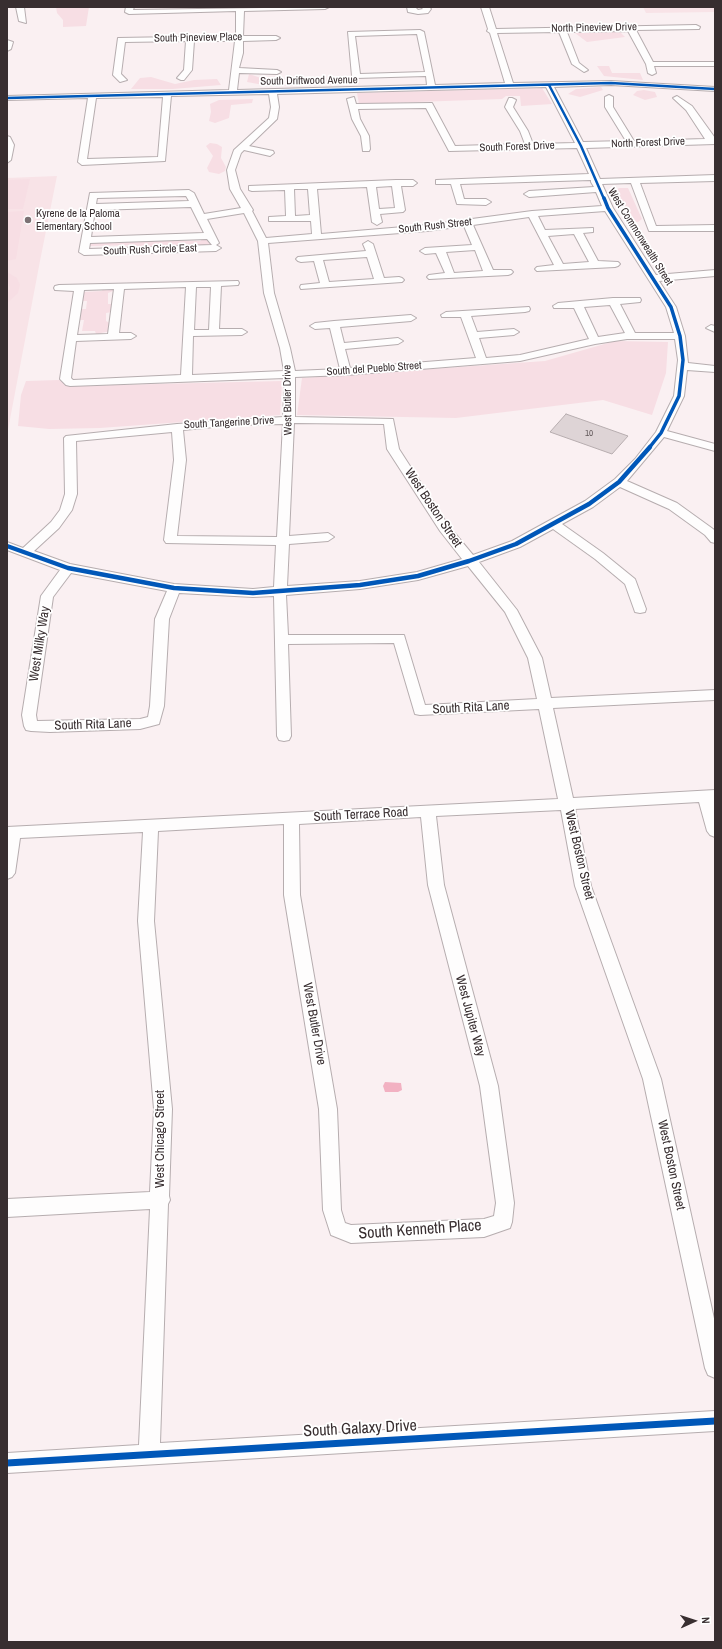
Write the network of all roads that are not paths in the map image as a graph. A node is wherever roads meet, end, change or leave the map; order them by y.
1 (20, 7) edge
2 (324, 7) edge
3 (411, 7) edge
4 (425, 7) edge
5 (485, 7) edge
6 (240, 8) edge
7 (129, 10) edge
8 (23, 21) dead end
9 (630, 27) junction
10 (696, 27) dead end
11 (562, 29) junction
12 (491, 31) junction
13 (240, 37) junction
14 (190, 38) junction
15 (276, 38) dead end
16 (650, 64) junction
17 (715, 64) edge
18 (235, 70) junction
19 (584, 70) dead end
20 (277, 72) dead end
21 (428, 74) junction
22 (181, 78) dead end
23 (123, 80) dead end
24 (510, 85) junction
25 (549, 85) junction
26 (652, 85) junction
27 (432, 88) junction
28 (715, 89) edge
29 (350, 90) junction
30 (273, 92) junction
31 (233, 93) junction
32 (167, 94) junction
33 (92, 96) junction
34 (608, 97) dead end
35 (7, 98) edge
36 (678, 98) dead end
37 (512, 100) dead end
38 (352, 107) junction
39 (7, 139) edge
40 (713, 141) edge
41 (632, 144) junction
42 (581, 146) junction
43 (243, 147) junction
44 (530, 147) junction
45 (366, 149) dead end
46 (270, 153) dead end
47 (7, 160) edge
48 (715, 178) edge
49 (539, 180) junction
50 (635, 181) junction
51 (439, 182) dead end
52 (455, 182) junction
53 (396, 183) junction
54 (413, 183) dead end
55 (596, 183) junction
56 (371, 185) junction
57 (312, 187) junction
58 (252, 188) dead end
59 (289, 188) junction
60 (483, 192) junction
61 (543, 193) junction
62 (529, 194) dead end
63 (246, 206) junction
64 (91, 207) junction
65 (608, 208) junction
66 (198, 211) junction
67 (375, 212) junction
68 (532, 214) junction
69 (315, 218) junction
70 (272, 219) dead end
71 (291, 219) junction
72 (491, 220) junction
73 (468, 223) junction
74 (715, 228) edge
75 (590, 230) dead end
76 (577, 231) junction
77 (378, 232) junction
78 (364, 233) junction
79 (543, 233) junction
80 (210, 236) junction
81 (317, 237) junction
82 (86, 240) junction
83 (263, 241) junction
84 (478, 247) junction
85 (440, 250) junction
86 (424, 251) dead end
87 (371, 254) junction
88 (318, 258) junction
89 (301, 259) dead end
90 (595, 264) junction
91 (615, 264) dead end
92 (560, 267) junction
93 (540, 269) dead end
94 (508, 272) dead end
95 (489, 273) junction
96 (715, 273) edge
97 (451, 276) junction
98 (432, 277) dead end
99 (654, 278) junction
100 (399, 280) dead end
101 (380, 281) junction
102 (234, 283) dead end
103 (216, 284) junction
104 (191, 285) junction
105 (325, 286) junction
106 (119, 287) junction
107 (305, 287) dead end
108 (59, 288) dead end
109 (79, 288) junction
110 (636, 300) dead end
111 (613, 301) junction
112 (577, 304) junction
113 (558, 306) dead end
114 (524, 309) dead end
115 (466, 314) junction
116 (446, 315) dead end
117 (411, 318) dead end
118 (334, 324) junction
119 (511, 325) junction
120 (315, 326) dead end
121 (214, 332) junction
122 (242, 332) dead end
123 (189, 333) junction
124 (396, 334) junction
125 (473, 335) junction
126 (113, 336) junction
127 (131, 336) dead end
128 (632, 336) junction
129 (680, 336) junction
130 (71, 338) junction
131 (594, 341) junction
132 (340, 346) junction
133 (482, 361) junction
134 (683, 363) junction
135 (715, 363) edge
136 (715, 369) edge
137 (346, 372) junction
138 (290, 375) junction
139 (186, 379) junction
140 (289, 420) junction
141 (389, 421) joint
142 (177, 427) junction
143 (660, 433) junction
144 (715, 448) edge
145 (619, 482) junction
146 (554, 524) junction
147 (328, 537) dead end
148 (715, 538) edge
149 (282, 541) junction
150 (7, 546) edge
151 (25, 553) junction
152 (469, 561) junction
153 (68, 568) junction
154 (174, 588) junction
155 (280, 592) junction
156 (640, 609) dead end
157 (282, 640) junction
158 (715, 695) edge
159 (545, 704) junction
160 (31, 726) joint
161 (284, 736) dead end
162 (710, 796) edge
163 (567, 804) junction
164 (428, 811) junction
165 (291, 818) junction
166 (151, 826) junction
167 (715, 831) edge
168 (10, 833) edge
169 (7, 873) edge
170 (161, 1200) junction
171 (7, 1208) edge
172 (503, 1222) joint
173 (338, 1229) joint
174 (715, 1368) edge
175 (715, 1422) edge
176 (149, 1454) junction
177 (7, 1463) edge

1 - 8 street
2 - 6 street
3 - 4 street
5 - 12 street
6 - 7 street
6 - 13 street
9 - 10 street, North Pineview Drive
9 - 11 street, North Pineview Drive
9 - 16 street
11 - 12 street, North Pineview Drive
11 - 19 street
12 - 24 street
13 - 14 street, South Pineview Place
13 - 15 street, South Pineview Place
13 - 18 street
14 - 22 street
14 - 23 street, South Pineview Place
16 - 17 street
16 - 26 street
18 - 20 street
18 - 31 street
21 - 21 street
21 - 27 street
24 - 25 street, South Driftwood Avenue
24 - 27 street, South Driftwood Avenue
25 - 26 street, South Driftwood Avenue
25 - 42 street, West Commonwealth Street
26 - 28 street, South Driftwood Avenue
27 - 29 street, South Driftwood Avenue
29 - 30 street, South Driftwood Avenue
29 - 38 street
30 - 31 street, South Driftwood Avenue
30 - 43 street, West Butler Drive
31 - 32 street, South Driftwood Avenue
32 - 33 street, South Driftwood Avenue
32 - 33 street
33 - 35 street, South Driftwood Avenue
34 - 41 street
36 - 40 street
37 - 44 street
38 - 44 street, South Forest Drive
38 - 45 street
39 - 47 street
40 - 41 street, North Forest Drive
41 - 42 street, North Forest Drive
42 - 44 street, South Forest Drive
42 - 55 street, West Commonwealth Street
43 - 46 street
43 - 63 street, West Butler Drive
48 - 50 street
49 - 55 street
49 - 60 street
49 - 61 street
50 - 55 street
50 - 74 street
51 - 52 street
52 - 60 street
52 - 60 street
53 - 54 street
53 - 56 street
53 - 67 street
55 - 61 street
55 - 65 street, West Commonwealth Street
56 - 57 street
56 - 67 street
57 - 59 street
57 - 69 street
58 - 59 street
59 - 71 street
60 - 72 street
61 - 62 street
63 - 66 street
63 - 83 street, West Butler Drive
64 - 66 street
64 - 66 street, South Rush Circle East
64 - 82 street, South Rush Circle East
65 - 68 street, South Rush Street
65 - 99 street, West Commonwealth Street
66 - 80 street, South Rush Circle East
67 - 77 street
68 - 72 street, South Rush Street
68 - 79 street
69 - 71 street
69 - 81 street
70 - 71 street
72 - 73 street, South Rush Street
73 - 77 street, South Rush Street
73 - 84 street
75 - 76 street
76 - 79 street
76 - 90 street
77 - 78 street, South Rush Street
78 - 81 street, South Rush Street
78 - 87 street
79 - 92 street
80 - 82 street, South Rush Circle East
80 - 82 street, South Rush Circle East
81 - 83 street, South Rush Street
83 - 138 street, West Butler Drive
84 - 85 street
84 - 95 street
85 - 86 street
85 - 97 street
87 - 88 street
87 - 101 street
88 - 89 street
88 - 105 street
90 - 91 street
90 - 92 street
92 - 93 street
94 - 95 street
95 - 97 street
96 - 99 street
97 - 98 street
99 - 129 street, West Commonwealth Street
100 - 101 street
101 - 105 street
102 - 103 street
103 - 104 street
103 - 121 street
104 - 106 street
104 - 123 street
105 - 107 street
106 - 109 street
106 - 126 street
108 - 109 street
109 - 130 street
110 - 111 street
111 - 112 street
111 - 128 street
112 - 113 street
112 - 131 street
114 - 119 street
115 - 116 street
115 - 119 street
115 - 125 street
117 - 124 street
118 - 120 street
118 - 124 street
118 - 132 street
119 - 125 street
121 - 122 street
121 - 123 street
123 - 139 street
124 - 132 street
125 - 133 street
126 - 127 street
126 - 130 street
128 - 129 street, South del Pueblo Street
128 - 131 street, South del Pueblo Street
129 - 134 street, West Commonwealth Street
130 - 139 street, South del Pueblo Street
131 - 133 street, South del Pueblo Street
132 - 137 street
133 - 137 street, South del Pueblo Street
134 - 135 street
134 - 136 street
134 - 143 street, West Commonwealth Street
137 - 138 street, South del Pueblo Street
138 - 139 street, South del Pueblo Street
138 - 140 street, West Butler Drive
140 - 141 street, South Tangerine Drive
140 - 142 street, South Tangerine Drive
140 - 149 street, West Butler Drive
141 - 152 street, West Boston Street
142 - 149 street
142 - 151 street, South Tangerine Drive
143 - 144 street
143 - 145 street, West Commonwealth Street
145 - 146 street, West Commonwealth Street
145 - 148 street
146 - 152 street, West Commonwealth Street
146 - 156 street
147 - 149 street
149 - 155 street, West Butler Drive
150 - 151 street, West Commonwealth Street
151 - 153 street, West Commonwealth Street
152 - 155 street, West Commonwealth Street
152 - 159 street, West Boston Street
153 - 154 street, West Commonwealth Street
153 - 160 street, West Milky Way
154 - 155 street, West Commonwealth Street
154 - 160 street, South Rita Lane
155 - 157 street, West Butler Drive
157 - 159 street, South Rita Lane
157 - 161 street, West Butler Drive
158 - 159 street, South Rita Lane
159 - 163 street, West Boston Street
162 - 163 street, South Terrace Road
162 - 167 street
163 - 164 street, South Terrace Road
163 - 174 street, West Boston Street
164 - 165 street, South Terrace Road
164 - 172 street, West Jupiter Way
165 - 166 street, South Terrace Road
165 - 173 street, West Butler Drive
166 - 168 street, South Terrace Road
166 - 170 street, West Chicago Street
168 - 169 street
170 - 171 street
170 - 176 street, West Chicago Street
172 - 173 street, South Kenneth Place
175 - 176 street, South Galaxy Drive
176 - 177 street, South Galaxy Drive

